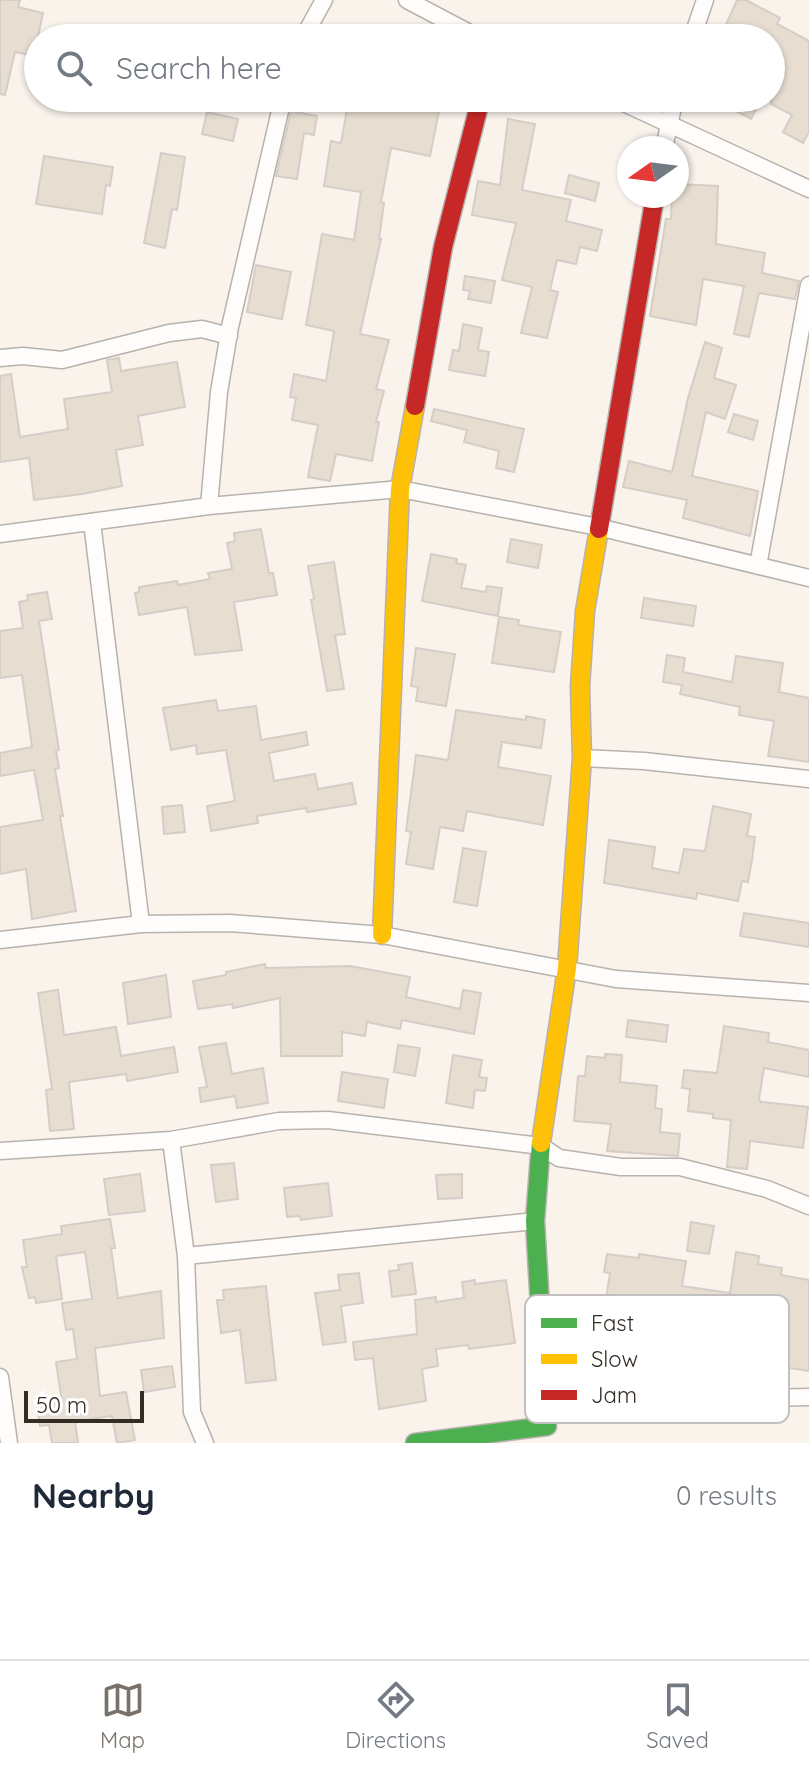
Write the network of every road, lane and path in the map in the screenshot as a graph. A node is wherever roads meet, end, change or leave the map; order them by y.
1 (324, 0) edge
2 (407, 0) edge
3 (705, 0) edge
4 (311, 24) edge
5 (452, 24) edge
6 (697, 24) edge
7 (280, 112) edge
8 (477, 112) edge
9 (645, 112) edge
10 (671, 112) edge
11 (668, 122) junction
12 (666, 136) edge
13 (809, 189) edge
14 (653, 208) edge
15 (809, 285) edge
16 (229, 336) junction
17 (0, 358) edge
18 (400, 489) junction
19 (209, 506) junction
20 (92, 522) junction
21 (598, 527) junction
22 (0, 534) edge
23 (758, 566) junction
24 (809, 578) edge
25 (582, 758) junction
26 (809, 779) edge
27 (141, 924) junction
28 (382, 935) junction
29 (0, 940) edge
30 (567, 968) junction
31 (809, 993) edge
32 (171, 1140) junction
33 (541, 1146) junction
34 (0, 1151) edge
35 (809, 1206) edge
36 (535, 1221) junction
37 (186, 1256) junction
38 (539, 1295) edge
39 (0, 1377) edge
40 (789, 1397) edge
41 (809, 1397) edge
42 (547, 1423) edge
43 (9, 1443) edge
44 (205, 1443) edge
45 (415, 1443) edge

1 - 4 street
2 - 5 street
3 - 6 street
7 - 16 street
8 - 18 street
9 - 11 street
10 - 11 street
11 - 12 street
11 - 13 street
14 - 21 street
15 - 23 street
16 - 17 street
16 - 19 street
18 - 19 street
18 - 21 street
18 - 28 street
19 - 20 street
20 - 22 street
20 - 27 street
21 - 23 street
21 - 25 street
23 - 24 street
25 - 26 street
25 - 30 street
27 - 28 street
27 - 29 street
28 - 30 street
30 - 31 street
30 - 33 street
32 - 33 street
32 - 34 street
32 - 37 street
33 - 35 street
33 - 36 street
36 - 37 street
36 - 38 street
37 - 44 street
39 - 43 street
40 - 41 street
42 - 45 street

